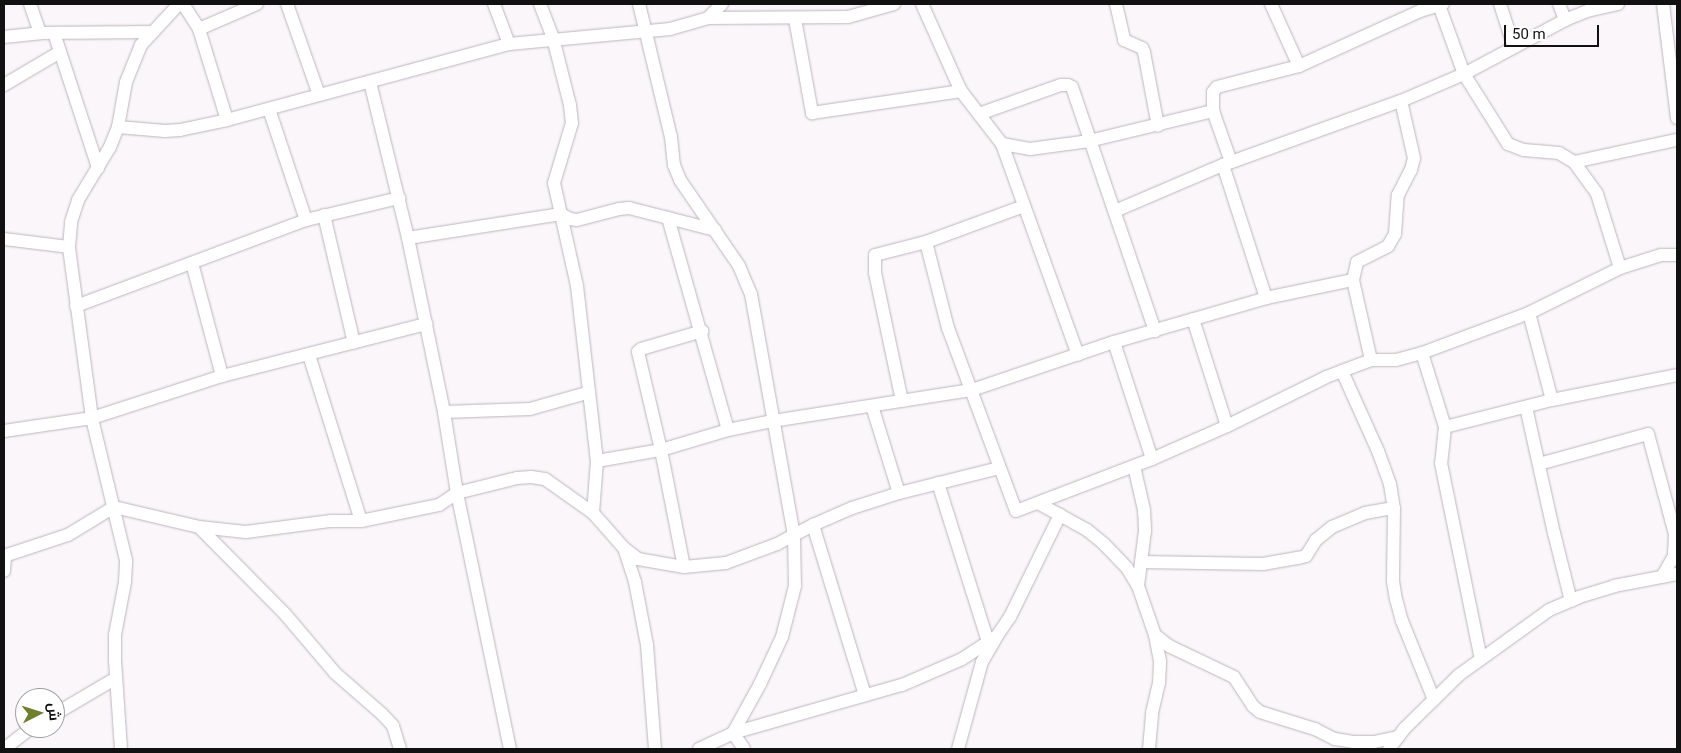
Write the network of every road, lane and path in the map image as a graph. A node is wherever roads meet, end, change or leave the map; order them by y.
1 (30, 4) edge
2 (179, 4) edge
3 (183, 4) edge
4 (257, 4) edge
5 (287, 4) edge
6 (494, 4) edge
7 (540, 4) edge
8 (639, 4) edge
9 (722, 4) edge
10 (894, 4) edge
11 (922, 4) edge
12 (1116, 4) edge
13 (1271, 4) edge
14 (1441, 4) edge
15 (1500, 4) edge
16 (1559, 4) edge
17 (1618, 4) edge
18 (1663, 4) edge
19 (1419, 7) edge
20 (708, 18) junction
21 (795, 19) junction
22 (1565, 20) junction
23 (199, 29) junction
24 (646, 30) junction
25 (153, 32) junction
26 (40, 33) junction
27 (54, 33) junction
28 (4, 38) edge
29 (553, 38) junction
30 (509, 44) junction
31 (1514, 47) junction
32 (60, 52) junction
33 (1299, 66) junction
34 (1464, 74) junction
35 (370, 82) junction
36 (4, 85) edge
37 (961, 91) junction
38 (319, 95) junction
39 (1401, 102) junction
40 (269, 109) junction
41 (1213, 111) junction
42 (979, 114) junction
43 (1677, 118) edge
44 (227, 120) junction
45 (1158, 126) junction
46 (118, 127) junction
47 (1677, 140) edge
48 (1089, 141) junction
49 (1002, 144) junction
50 (1574, 162) junction
51 (1227, 164) junction
52 (98, 168) junction
53 (399, 198) junction
54 (1024, 206) junction
55 (1115, 211) junction
56 (561, 214) junction
57 (324, 215) junction
58 (668, 218) junction
59 (306, 220) junction
60 (715, 230) junction
61 (408, 238) junction
62 (4, 239) edge
63 (926, 242) junction
64 (69, 247) junction
65 (1677, 255) edge
66 (192, 263) junction
67 (1620, 268) junction
68 (1353, 280) junction
69 (1266, 298) junction
70 (76, 306) junction
71 (1529, 313) junction
72 (1193, 319) junction
73 (426, 324) junction
74 (702, 331) junction
75 (1155, 331) junction
76 (1114, 342) junction
77 (354, 343) junction
78 (1422, 353) junction
79 (1078, 354) junction
80 (308, 355) junction
81 (1370, 360) junction
82 (1342, 371) junction
83 (1677, 375) edge
84 (222, 376) junction
85 (972, 390) junction
86 (587, 393) junction
87 (1552, 400) junction
88 (902, 401) junction
89 (872, 406) junction
90 (1526, 407) junction
91 (444, 412) junction
92 (92, 418) junction
93 (773, 421) junction
94 (1228, 426) junction
95 (1445, 427) junction
96 (728, 430) junction
97 (4, 431) edge
98 (661, 450) junction
99 (1152, 459) junction
100 (596, 461) junction
101 (1538, 464) junction
102 (1134, 466) junction
103 (999, 468) junction
104 (938, 483) junction
105 (457, 493) junction
106 (899, 493) junction
107 (1038, 503) junction
108 (114, 507) junction
109 (1394, 508) junction
110 (594, 513) junction
111 (1060, 515) junction
112 (361, 521) junction
113 (813, 525) junction
114 (200, 527) junction
115 (794, 535) junction
116 (624, 548) junction
117 (4, 556) edge
118 (1141, 562) junction
119 (684, 567) junction
120 (4, 571) edge
121 (1677, 574) edge
122 (1662, 577) junction
123 (1138, 586) junction
124 (1571, 601) junction
125 (1155, 636) junction
126 (992, 639) junction
127 (1481, 659) junction
128 (116, 678) junction
129 (865, 695) junction
130 (1434, 700) junction
131 (65, 708) edge
132 (733, 733) junction
133 (1398, 736) junction
134 (18, 738) edge
135 (4, 749) edge
136 (121, 749) edge
137 (400, 749) edge
138 (510, 749) edge
139 (655, 749) edge
140 (699, 749) edge
141 (744, 749) edge
142 (958, 749) edge
143 (1149, 749) edge
144 (1388, 749) edge

1 - 26 street
2 - 25 street
3 - 23 street
4 - 23 street
5 - 38 street
6 - 30 street
7 - 29 street
8 - 24 street
9 - 20 street
10 - 21 street
11 - 37 street
12 - 45 street
13 - 33 street
14 - 19 street
14 - 34 street
15 - 31 street
16 - 22 street
17 - 22 street
18 - 43 street
19 - 33 street
20 - 21 street
20 - 24 street
21 - 37 street
22 - 31 street
23 - 44 street
24 - 29 street
24 - 60 street
25 - 27 street
25 - 46 street
26 - 27 street
26 - 28 street
27 - 32 street
29 - 30 street
29 - 56 street
30 - 35 street
31 - 34 street
32 - 36 street
32 - 52 street
33 - 41 street
34 - 39 street
34 - 50 street
35 - 38 street
35 - 53 street
37 - 42 street
38 - 40 street
39 - 51 street
39 - 68 street
40 - 44 street
40 - 59 street
41 - 45 street
41 - 51 street
42 - 48 street
42 - 49 street
44 - 46 street
45 - 48 street
46 - 52 street
47 - 50 street
48 - 49 street
48 - 55 street
49 - 54 street
50 - 67 street
51 - 55 street
51 - 69 street
52 - 64 street
53 - 57 street
53 - 61 street
54 - 63 street
54 - 79 street
55 - 75 street
56 - 58 street
56 - 61 street
56 - 86 street
57 - 59 street
57 - 77 street
58 - 60 street
58 - 74 street
59 - 66 street
60 - 93 street
61 - 73 street
62 - 64 street
63 - 85 street
63 - 88 street
64 - 70 street
65 - 67 street
66 - 70 street
66 - 84 street
67 - 71 street
68 - 69 street
68 - 81 street
69 - 72 street
70 - 92 street
71 - 78 street
71 - 87 street
72 - 75 street
72 - 94 street
73 - 77 street
73 - 91 street
74 - 96 street
74 - 98 street
75 - 76 street
76 - 79 street
76 - 99 street
77 - 80 street
78 - 81 street
78 - 95 street
79 - 85 street
80 - 84 street
80 - 112 street
81 - 82 street
82 - 94 street
82 - 109 street
83 - 87 street
84 - 92 street
85 - 88 street
85 - 103 street
86 - 91 street
86 - 100 street
87 - 90 street
88 - 89 street
89 - 93 street
89 - 106 street
90 - 95 street
90 - 101 street
91 - 105 street
92 - 97 street
92 - 108 street
93 - 96 street
93 - 115 street
94 - 99 street
95 - 127 street
96 - 98 street
98 - 100 street
98 - 119 street
99 - 102 street
100 - 110 street
101 - 122 street
101 - 124 street
102 - 107 street
102 - 118 street
103 - 104 street
103 - 107 street
104 - 106 street
104 - 126 street
105 - 110 street
105 - 112 street
105 - 138 street
106 - 113 street
107 - 111 street
108 - 114 street
108 - 117 street
108 - 128 street
109 - 118 street
109 - 130 street
110 - 116 street
111 - 123 street
111 - 126 street
112 - 114 street
113 - 115 street
113 - 129 street
114 - 137 street
115 - 119 street
115 - 132 street
116 - 119 street
116 - 139 street
117 - 120 street
118 - 123 street
121 - 122 street
122 - 124 street
123 - 125 street
124 - 127 street
125 - 133 street
125 - 143 street
126 - 129 street
126 - 142 street
127 - 130 street
128 - 131 street
128 - 136 street
129 - 132 street
130 - 133 street
132 - 140 street
132 - 141 street
133 - 144 street
134 - 135 street

